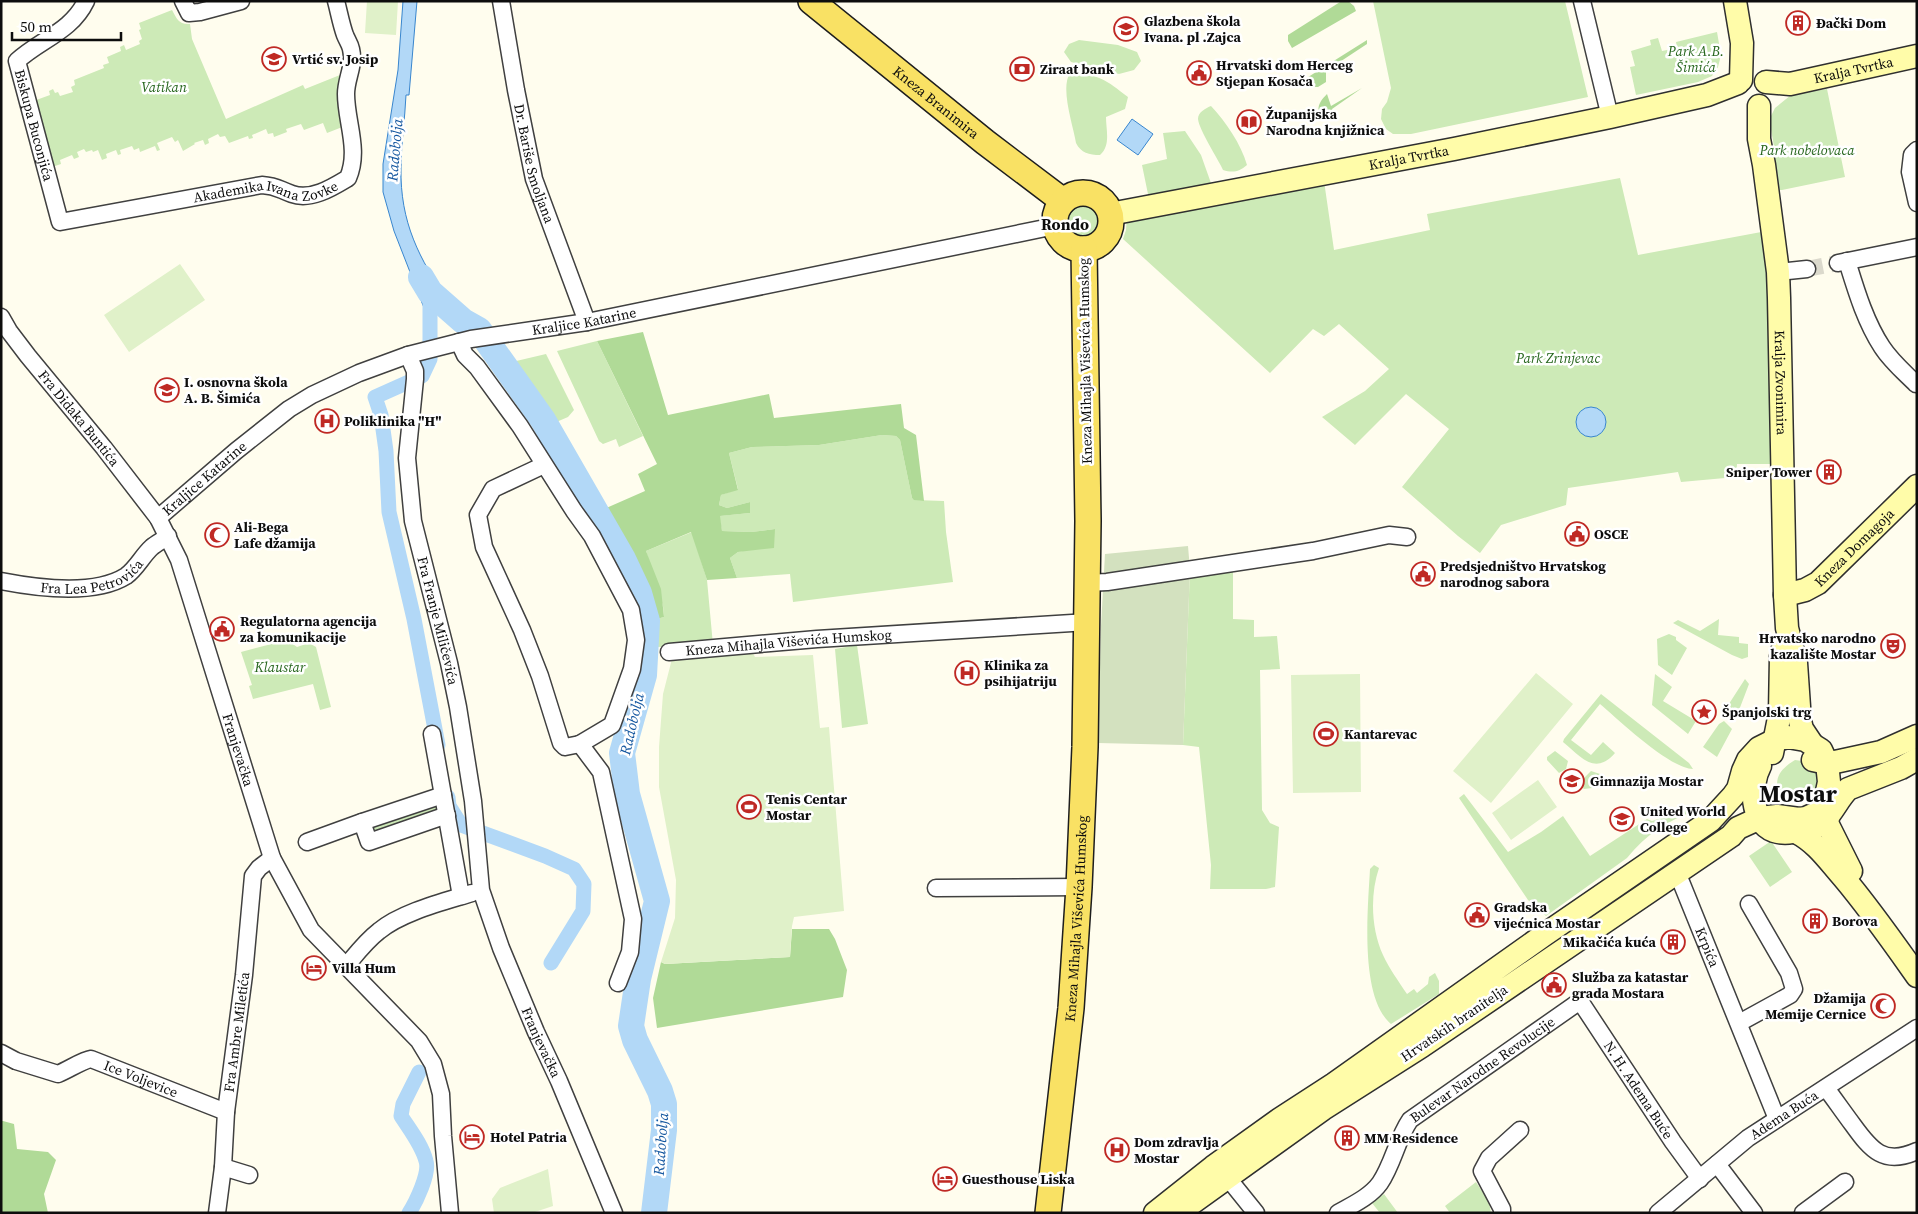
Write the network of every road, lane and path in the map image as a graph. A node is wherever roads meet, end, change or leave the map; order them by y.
1 (86, 1) edge
2 (183, 1) edge
3 (241, 1) edge
4 (336, 1) edge
5 (502, 1) edge
6 (811, 1) edge
7 (1582, 1) edge
8 (1735, 1) edge
9 (1917, 56) edge
10 (1751, 91) junction
11 (1610, 117) junction
12 (1917, 150) edge
13 (1063, 201) junction
14 (1917, 203) edge
15 (1110, 214) junction
16 (60, 222) joint
17 (1055, 226) junction
18 (1917, 247) edge
19 (1084, 249) junction
20 (1807, 269) tunnel mouth
21 (1778, 272) junction
22 (1, 317) edge
23 (587, 322) junction
24 (465, 340) junction
25 (410, 354) junction
26 (1916, 384) edge
27 (544, 465) junction
28 (1917, 486) edge
29 (158, 518) junction
30 (168, 536) junction
31 (1407, 537) dead end
32 (1, 581) edge
33 (1088, 583) junction
34 (1786, 595) junction
35 (1088, 622) junction
36 (1787, 628) junction
37 (669, 652) dead end
38 (432, 734) dead end
39 (580, 744) junction
40 (1773, 748) junction
41 (1912, 749) edge
42 (1820, 752) junction
43 (1753, 787) junction
44 (442, 794) junction
45 (1827, 803) junction
46 (446, 815) junction
47 (1710, 821) junction
48 (362, 822) junction
49 (1764, 823) junction
50 (1796, 832) junction
51 (306, 842) dead end
52 (272, 858) junction
53 (1677, 872) junction
54 (1079, 887) junction
55 (936, 888) dead end
56 (481, 890) junction
57 (461, 896) junction
58 (1749, 904) dead end
59 (1874, 914) junction
60 (347, 966) junction
61 (1917, 976) edge
62 (618, 984) dead end
63 (1580, 1001) joint
64 (1739, 1023) junction
65 (1917, 1028) edge
66 (1, 1052) edge
67 (1826, 1088) junction
68 (226, 1112) junction
69 (1777, 1119) junction
70 (1520, 1130) dead end
71 (1917, 1151) edge
72 (1717, 1164) junction
73 (223, 1168) junction
74 (249, 1175) dead end
75 (1227, 1177) junction
76 (1700, 1179) junction
77 (1845, 1182) dead end
78 (217, 1213) edge
79 (450, 1213) edge
80 (614, 1213) edge
81 (1048, 1213) edge
82 (1155, 1213) edge
83 (1178, 1213) edge
84 (1256, 1213) edge
85 (1338, 1213) edge
86 (1502, 1213) edge
87 (1658, 1213) edge
88 (1754, 1213) edge
89 (1803, 1213) edge

1 - 16 street, Biskupa Buconjića
2 - 3 street
4 - 16 street, Akademika Ivana Zovke
5 - 23 street, Dr. Bariše Smoljana
6 - 13 main road, Kneza Branimira
7 - 11 street
8 - 10 main road, Kralja Zvonimira
9 - 10 main road, Kralja Tvrtka
10 - 11 main road, Kralja Tvrtka
10 - 21 main road, Kralja Zvonimira
11 - 15 main road, Kralja Tvrtka
12 - 14 street
13 - 15 main road
13 - 17 main road
15 - 19 main road
17 - 19 main road
17 - 23 street, Kraljice Katarine
18 - 26 street
19 - 33 main road, Kneza Mihajla Viševića Humskog
20 - 21 street
21 - 34 main road, Kralja Zvonimira
22 - 29 street, Fra Didaka Buntića
23 - 24 street, Kraljice Katarine
24 - 25 street, Kraljice Katarine
24 - 27 street
25 - 29 street, Kraljice Katarine
25 - 56 street, Fra Franje Miličevića
27 - 39 street
27 - 39 street
28 - 34 main road, Kneza Domagoja
29 - 30 street, Franjevačka
30 - 32 street, Fra Lea Petrovića
30 - 52 street, Franjevačka
31 - 33 street
33 - 35 main road, Kneza Mihajla Viševića Humskog
34 - 36 main road, Kralja Zvonimira
35 - 37 street, Kneza Mihajla Viševića Humskog
35 - 54 main road, Kneza Mihajla Viševića Humskog
36 - 40 main road, Kralja Zvonimira
36 - 42 main road, Kralja Zvonimira
38 - 44 street
39 - 62 street
40 - 42 main road
40 - 43 main road
40 - 47 main road
41 - 42 main road
41 - 45 main road
42 - 45 main road
43 - 47 main road
43 - 49 main road
44 - 46 street
44 - 48 street
45 - 49 main road
45 - 50 main road
45 - 59 main road
46 - 48 street
46 - 57 street
47 - 82 main road
48 - 51 street
49 - 50 main road
49 - 53 main road, Hrvatskih branitelja
50 - 59 main road
52 - 60 street, Franjevačka
52 - 68 street, Fra Ambre Miletića
53 - 64 street, Krpića
53 - 75 main road, Hrvatskih branitelja
54 - 55 street
54 - 81 main road, Kneza Mihajla Viševića Humskog
56 - 57 street
56 - 80 street, Franjevačka
57 - 60 street
58 - 64 street
59 - 61 main road
60 - 79 street, Franjevačka
63 - 76 street, N. H. Adema Buće
63 - 85 street, Bulevar Narodne Revolucije
64 - 69 street, Krpića
65 - 67 street, Adema Buća
66 - 68 street, Ice Voljevice
67 - 69 street, Adema Buća
67 - 71 street
68 - 73 street, Fra Ambre Miletića
69 - 72 street, Adema Buća
70 - 86 street
72 - 76 street, Adema Buća
72 - 88 street
73 - 74 street
73 - 78 street, Fra Ambre Miletića
75 - 83 main road, Hrvatskih branitelja
75 - 84 street
76 - 87 street, Adema Buća
77 - 89 street

